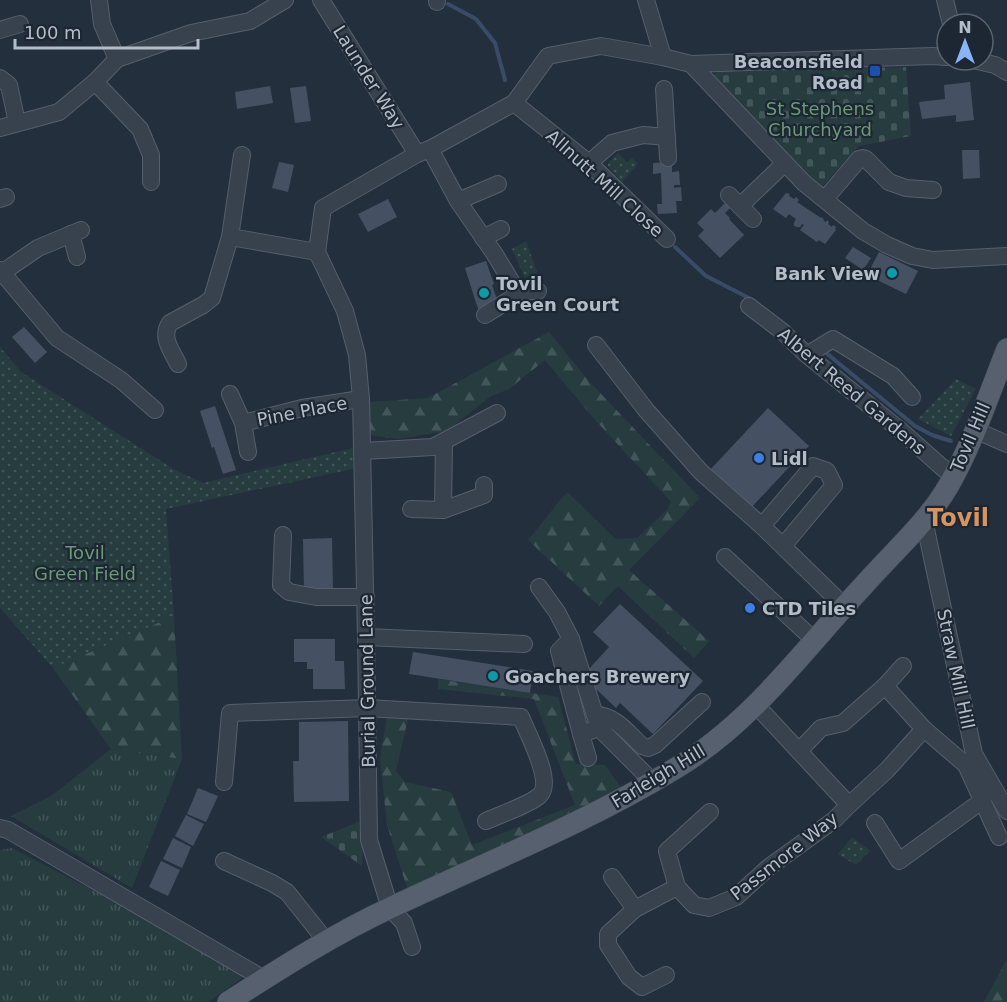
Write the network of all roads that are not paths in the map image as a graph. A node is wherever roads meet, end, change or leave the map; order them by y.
1 (99, 0) edge
2 (285, 0) edge
3 (306, 0) edge
4 (320, 0) edge
5 (646, 0) edge
6 (20, 24) dead end
7 (0, 30) edge
8 (935, 56) edge
9 (663, 57) junction
10 (117, 60) junction
11 (691, 64) junction
12 (0, 78) edge
13 (95, 82) junction
14 (664, 89) dead end
15 (514, 104) junction
16 (17, 123) junction
17 (0, 128) edge
18 (667, 136) junction
19 (423, 151) junction
20 (242, 155) dead end
21 (668, 158) dead end
22 (589, 163) junction
23 (785, 163) junction
24 (151, 182) dead end
25 (498, 184) dead end
26 (933, 190) dead end
27 (825, 199) junction
28 (458, 201) junction
29 (753, 219) dead end
30 (501, 229) dead end
31 (230, 237) junction
32 (483, 238) junction
33 (667, 239) dead end
34 (317, 252) junction
35 (1007, 256) edge
36 (77, 257) dead end
37 (1, 271) edge
38 (517, 291) junction
39 (538, 291) dead end
40 (749, 306) dead end
41 (485, 315) dead end
42 (596, 345) dead end
43 (1007, 349) edge
44 (807, 355) junction
45 (178, 364) dead end
46 (230, 394) dead end
47 (912, 397) dead end
48 (361, 399) junction
49 (155, 410) dead end
50 (497, 413) dead end
51 (243, 423) junction
52 (975, 430) junction
53 (444, 442) junction
54 (1007, 444) edge
55 (363, 451) junction
56 (248, 452) dead end
57 (953, 477) junction
58 (484, 485) dead end
59 (411, 509) dead end
60 (443, 510) junction
61 (924, 520) junction
62 (762, 526) junction
63 (283, 535) dead end
64 (783, 546) junction
65 (725, 557) dead end
66 (539, 587) dead end
67 (366, 597) junction
68 (845, 607) junction
69 (366, 637) junction
70 (571, 639) junction
71 (815, 641) junction
72 (524, 644) dead end
73 (903, 666) dead end
74 (885, 686) junction
75 (702, 702) dead end
76 (755, 704) junction
77 (367, 708) junction
78 (597, 721) junction
79 (924, 729) junction
80 (581, 734) junction
81 (799, 751) junction
82 (588, 758) dead end
83 (224, 782) dead end
84 (653, 782) junction
85 (983, 800) junction
86 (849, 805) junction
87 (1007, 811) edge
88 (710, 812) dead end
89 (486, 821) dead end
90 (875, 823) dead end
91 (0, 828) edge
92 (999, 837) dead end
93 (224, 861) dead end
94 (612, 877) dead end
95 (677, 887) junction
96 (390, 908) junction
97 (635, 909) junction
98 (326, 941) junction
99 (412, 947) dead end
100 (666, 975) dead end
101 (264, 979) junction
102 (228, 1002) edge

1 - 10 street
2 - 10 street
3 - 4 street, Launder Way
4 - 19 street, Launder Way
5 - 9 street
6 - 7 street
8 - 11 street
9 - 11 street
9 - 15 street
10 - 13 street
11 - 23 street
12 - 16 street
13 - 16 street
13 - 24 street
14 - 18 street
15 - 19 street
15 - 22 street, Allnutt Mill Close
16 - 17 street
18 - 21 street
18 - 22 street
19 - 28 street, Launder Way
19 - 34 street
20 - 31 street
22 - 33 street, Allnutt Mill Close
23 - 27 street
23 - 29 street
25 - 28 street
26 - 27 street
27 - 35 street
28 - 32 street, Launder Way
30 - 32 street
31 - 34 street
31 - 45 street
32 - 38 street, Launder Way
34 - 48 street, Burial Ground Lane
36 - 37 street
37 - 49 street
38 - 39 street
38 - 41 street
40 - 44 street, Albert Reed Gardens
42 - 62 street
43 - 52 main road, Tovil Hill
44 - 47 street
44 - 57 street, Albert Reed Gardens
46 - 51 street, Pine Place
48 - 51 street, Pine Place
48 - 55 street, Burial Ground Lane
50 - 53 street
51 - 56 street, Pine Place
52 - 54 street
52 - 57 main road, Tovil Hill
53 - 55 street
53 - 60 street
55 - 67 street, Burial Ground Lane
57 - 61 main road, Tovil Hill
58 - 60 street
59 - 60 street
61 - 68 main road, Farleigh Hill
61 - 87 street, Straw Mill Hill
62 - 64 street
62 - 64 street
63 - 67 street
64 - 68 street
65 - 71 street
66 - 70 street
67 - 69 street, Burial Ground Lane
68 - 71 main road, Farleigh Hill
69 - 72 street
69 - 77 street, Burial Ground Lane
70 - 78 street
70 - 80 street
71 - 76 main road, Farleigh Hill
73 - 74 street
74 - 79 street
74 - 81 street
75 - 78 street
76 - 81 street, Passmore Way
76 - 84 main road, Farleigh Hill
77 - 83 street
77 - 89 street
77 - 96 street, Burial Ground Lane
78 - 80 street
78 - 84 street
79 - 85 street
79 - 86 street, Passmore Way
80 - 82 street
81 - 86 street, Passmore Way
84 - 96 main road, Farleigh Hill
85 - 90 street
85 - 92 street
86 - 95 street, Passmore Way
88 - 95 street
91 - 101 street
93 - 98 street
94 - 97 street
95 - 97 street
96 - 98 main road, Farleigh Hill
96 - 99 street, Burial Ground Lane
97 - 100 street
98 - 101 main road, Farleigh Hill
101 - 102 main road, Farleigh Hill

